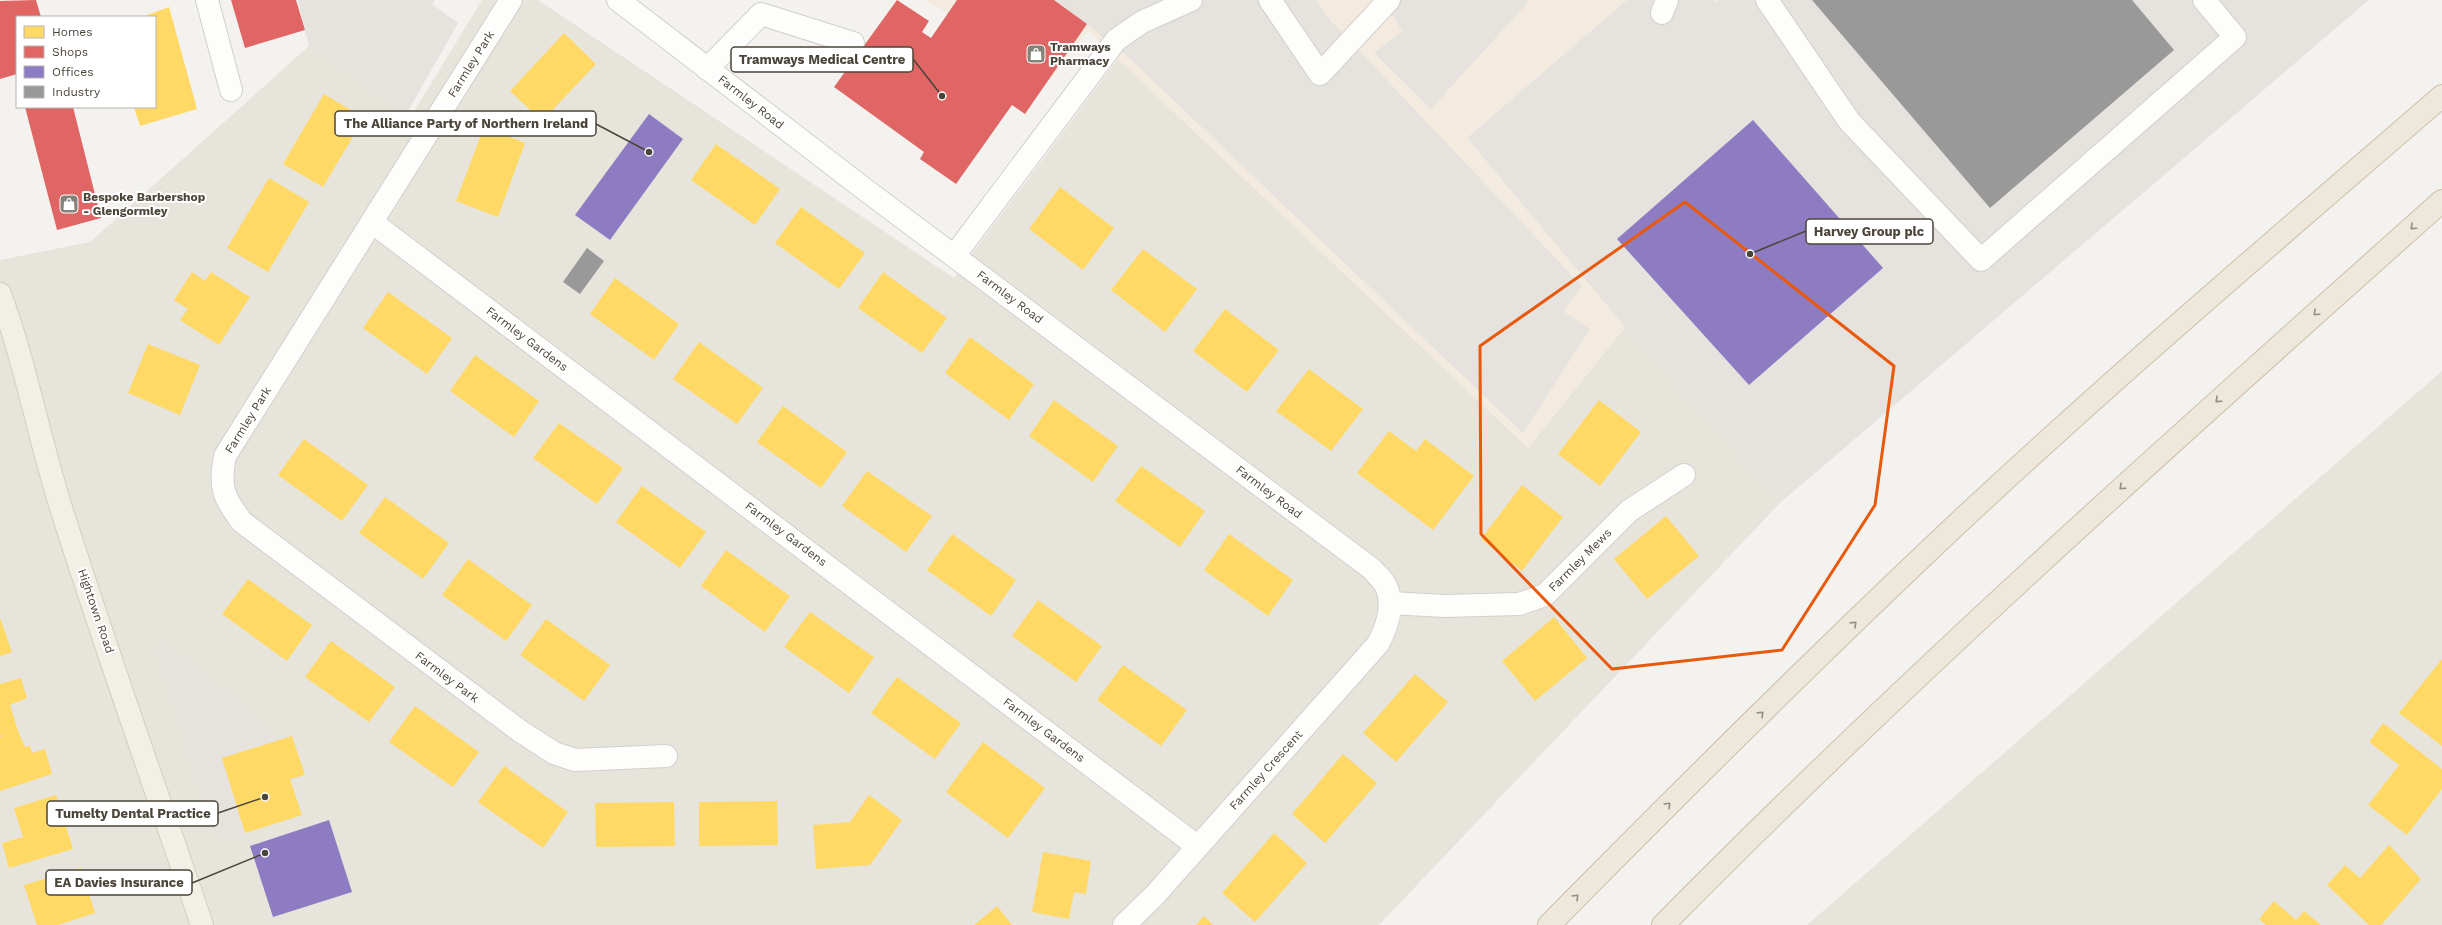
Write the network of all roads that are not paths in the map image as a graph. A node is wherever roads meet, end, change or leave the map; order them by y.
1 (207, 0) edge
2 (511, 0) edge
3 (618, 0) edge
4 (1191, 0) edge
5 (1270, 0) edge
6 (1389, 0) edge
7 (1767, 0) edge
8 (2204, 0) edge
9 (853, 43) dead end
10 (707, 68) junction
11 (231, 90) dead end
12 (2442, 96) edge
13 (2442, 201) edge
14 (373, 223) junction
15 (954, 256) junction
16 (0, 294) edge
17 (1684, 475) dead end
18 (1390, 603) junction
19 (666, 756) dead end
20 (1198, 846) junction
21 (202, 925) edge
22 (1124, 925) edge
23 (1548, 925) edge
24 (1663, 925) edge

1 - 11 street
2 - 14 street, Farmley Park
3 - 10 street, Farmley Road
4 - 15 street
5 - 6 street
7 - 8 street
9 - 10 street
10 - 15 street, Farmley Road
23 -> 12 highway
13 -> 24 highway
14 - 19 street, Farmley Park
14 - 20 street, Farmley Gardens
15 - 18 street, Farmley Road
16 - 21 main road, Hightown Road
17 - 18 street, Farmley Mews
18 - 20 street, Farmley Crescent
20 - 22 street, Farmley Crescent

